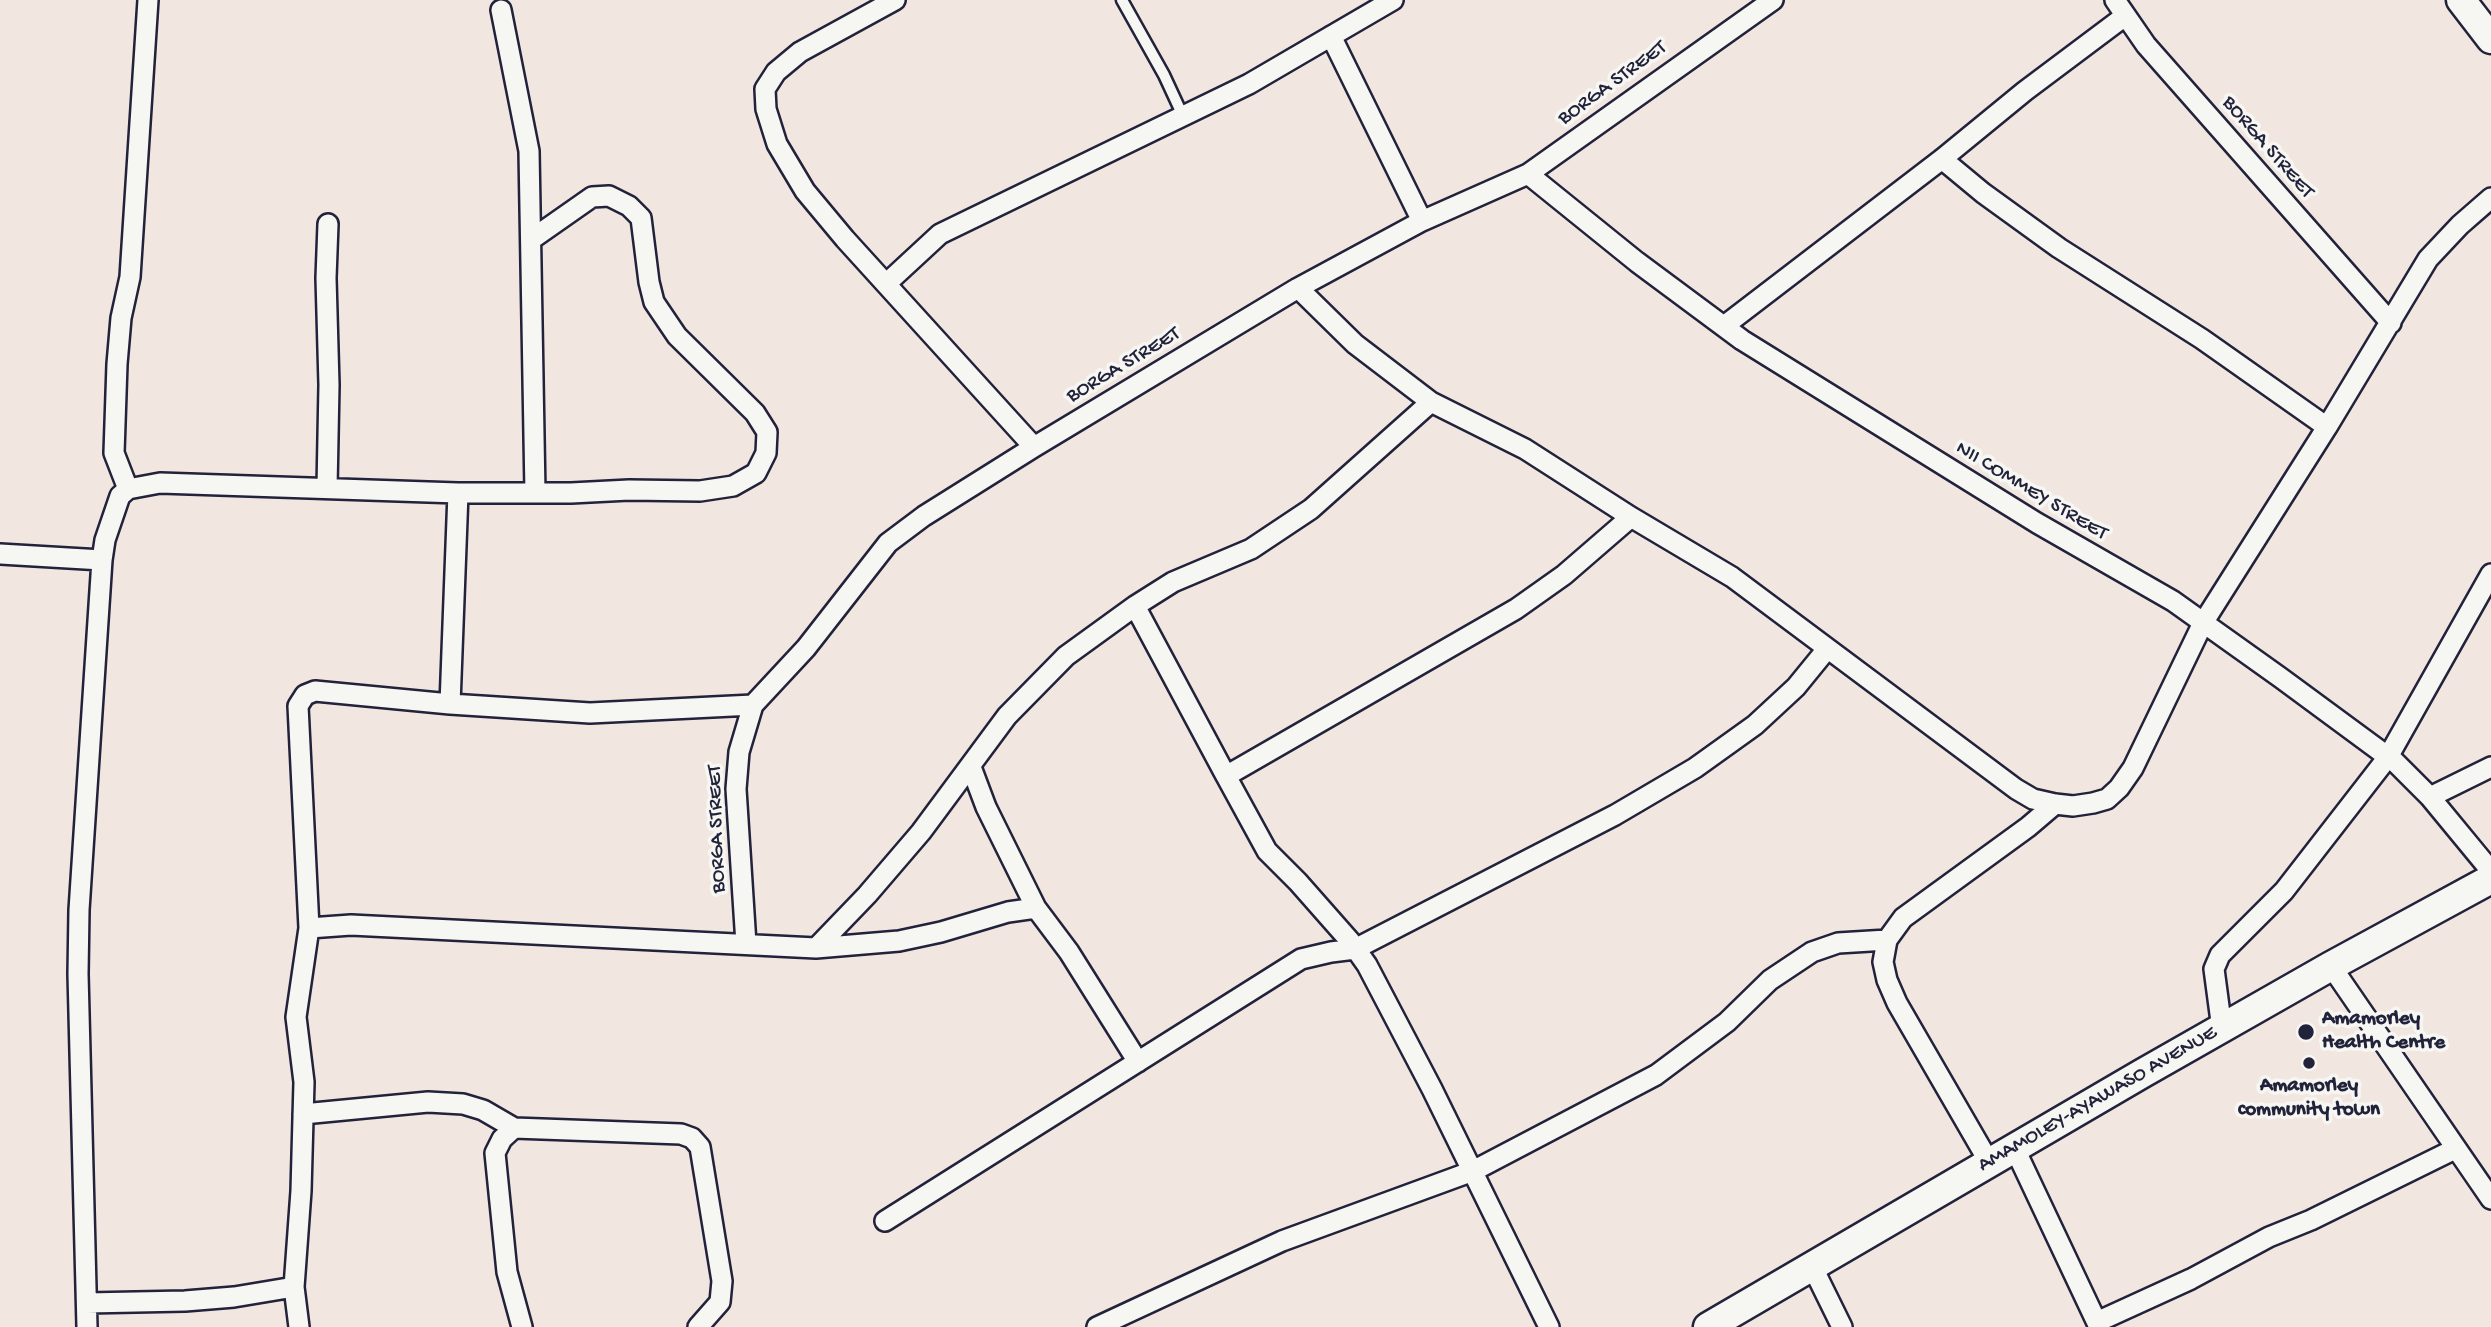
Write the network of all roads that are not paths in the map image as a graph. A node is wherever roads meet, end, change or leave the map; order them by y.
1 (148, 0) edge
2 (895, 0) edge
3 (1122, 0) edge
4 (1393, 0) edge
5 (1773, 0) edge
6 (2461, 0) edge
7 (2120, 8) edge
8 (501, 10) dead end
9 (1331, 36) junction
10 (2491, 39) edge
11 (1183, 116) junction
12 (1942, 159) junction
13 (1528, 174) junction
14 (2491, 198) edge
15 (1422, 221) junction
16 (328, 224) dead end
17 (532, 239) junction
18 (887, 283) junction
19 (1298, 288) junction
20 (2391, 323) junction
21 (1724, 326) junction
22 (1431, 402) junction
23 (2327, 427) junction
24 (1034, 446) junction
25 (327, 488) junction
26 (128, 489) junction
27 (458, 493) junction
28 (535, 493) junction
29 (1631, 517) junction
30 (0, 554) edge
31 (102, 560) junction
32 (2491, 574) edge
33 (1135, 606) junction
34 (2203, 623) junction
35 (1827, 649) junction
36 (450, 704) junction
37 (753, 705) junction
38 (2388, 757) junction
39 (971, 766) junction
40 (2491, 767) edge
41 (1226, 776) junction
42 (2430, 797) junction
43 (2055, 804) junction
44 (2491, 871) edge
45 (2491, 879) edge
46 (1035, 908) junction
47 (309, 928) junction
48 (1886, 940) junction
49 (746, 944) junction
50 (816, 948) junction
51 (1355, 949) junction
52 (2331, 966) junction
53 (2222, 1029) junction
54 (1138, 1062) junction
55 (303, 1114) junction
56 (514, 1128) junction
57 (2014, 1147) junction
58 (2455, 1149) junction
59 (1989, 1162) junction
60 (1473, 1171) junction
61 (2491, 1199) edge
62 (885, 1221) dead end
63 (1812, 1266) junction
64 (294, 1287) junction
65 (87, 1303) junction
66 (2098, 1325) edge
67 (87, 1327) edge
68 (299, 1327) edge
69 (523, 1327) edge
70 (698, 1327) edge
71 (1097, 1327) edge
72 (1549, 1327) edge
73 (1708, 1327) edge
74 (1842, 1327) edge

1 - 26 street
2 - 18 street
3 - 11 lane
4 - 9 street
5 - 13 street, BORGA STREET
6 - 10 street
7 - 12 street
7 - 20 street, BORGA STREET
8 - 17 street
9 - 11 street
9 - 15 street
11 - 18 street
12 - 21 street
12 - 23 street
13 - 15 street, BORGA STREET
13 - 21 street, NII COMMEY STREET
14 - 20 street
15 - 19 street, BORGA STREET
16 - 25 street
17 - 28 street
17 - 28 street
18 - 24 street
19 - 22 street
19 - 24 street, BORGA STREET
20 - 23 street
21 - 34 street, NII COMMEY STREET
22 - 29 street
22 - 33 street
23 - 34 street
24 - 37 street, BORGA STREET
25 - 26 street
25 - 27 street
26 - 31 street
27 - 28 street
27 - 36 street
29 - 35 street
29 - 41 street
30 - 31 street
31 - 65 street
32 - 38 street
33 - 39 street
33 - 41 street
34 - 38 street, NII COMMEY STREET
34 - 43 street
35 - 43 street
35 - 51 street
36 - 37 street
36 - 47 street
37 - 49 street, BORGA STREET
38 - 42 street, NII COMMEY STREET
38 - 53 street
39 - 46 street
39 - 50 street
40 - 42 street
41 - 51 street
42 - 44 street, NII COMMEY STREET
43 - 48 street
45 - 52 street, AMAMOLEY-AYAWASO AVENUE
46 - 50 street
46 - 54 street
47 - 49 street
47 - 55 street
48 - 59 street
48 - 60 street
49 - 50 street
51 - 54 street
51 - 60 street
52 - 53 street, AMAMOLEY-AYAWASO AVENUE
52 - 58 street
53 - 57 street, AMAMOLEY-AYAWASO AVENUE
54 - 62 street
55 - 56 street
55 - 64 street
56 - 69 street
56 - 70 street
57 - 59 street, AMAMOLEY-AYAWASO AVENUE
57 - 66 street
58 - 61 street
58 - 66 street
59 - 63 street, AMAMOLEY-AYAWASO AVENUE
60 - 71 street
60 - 72 street
63 - 73 street, AMAMOLEY-AYAWASO AVENUE
63 - 74 street
64 - 65 street
64 - 68 street
65 - 67 street

